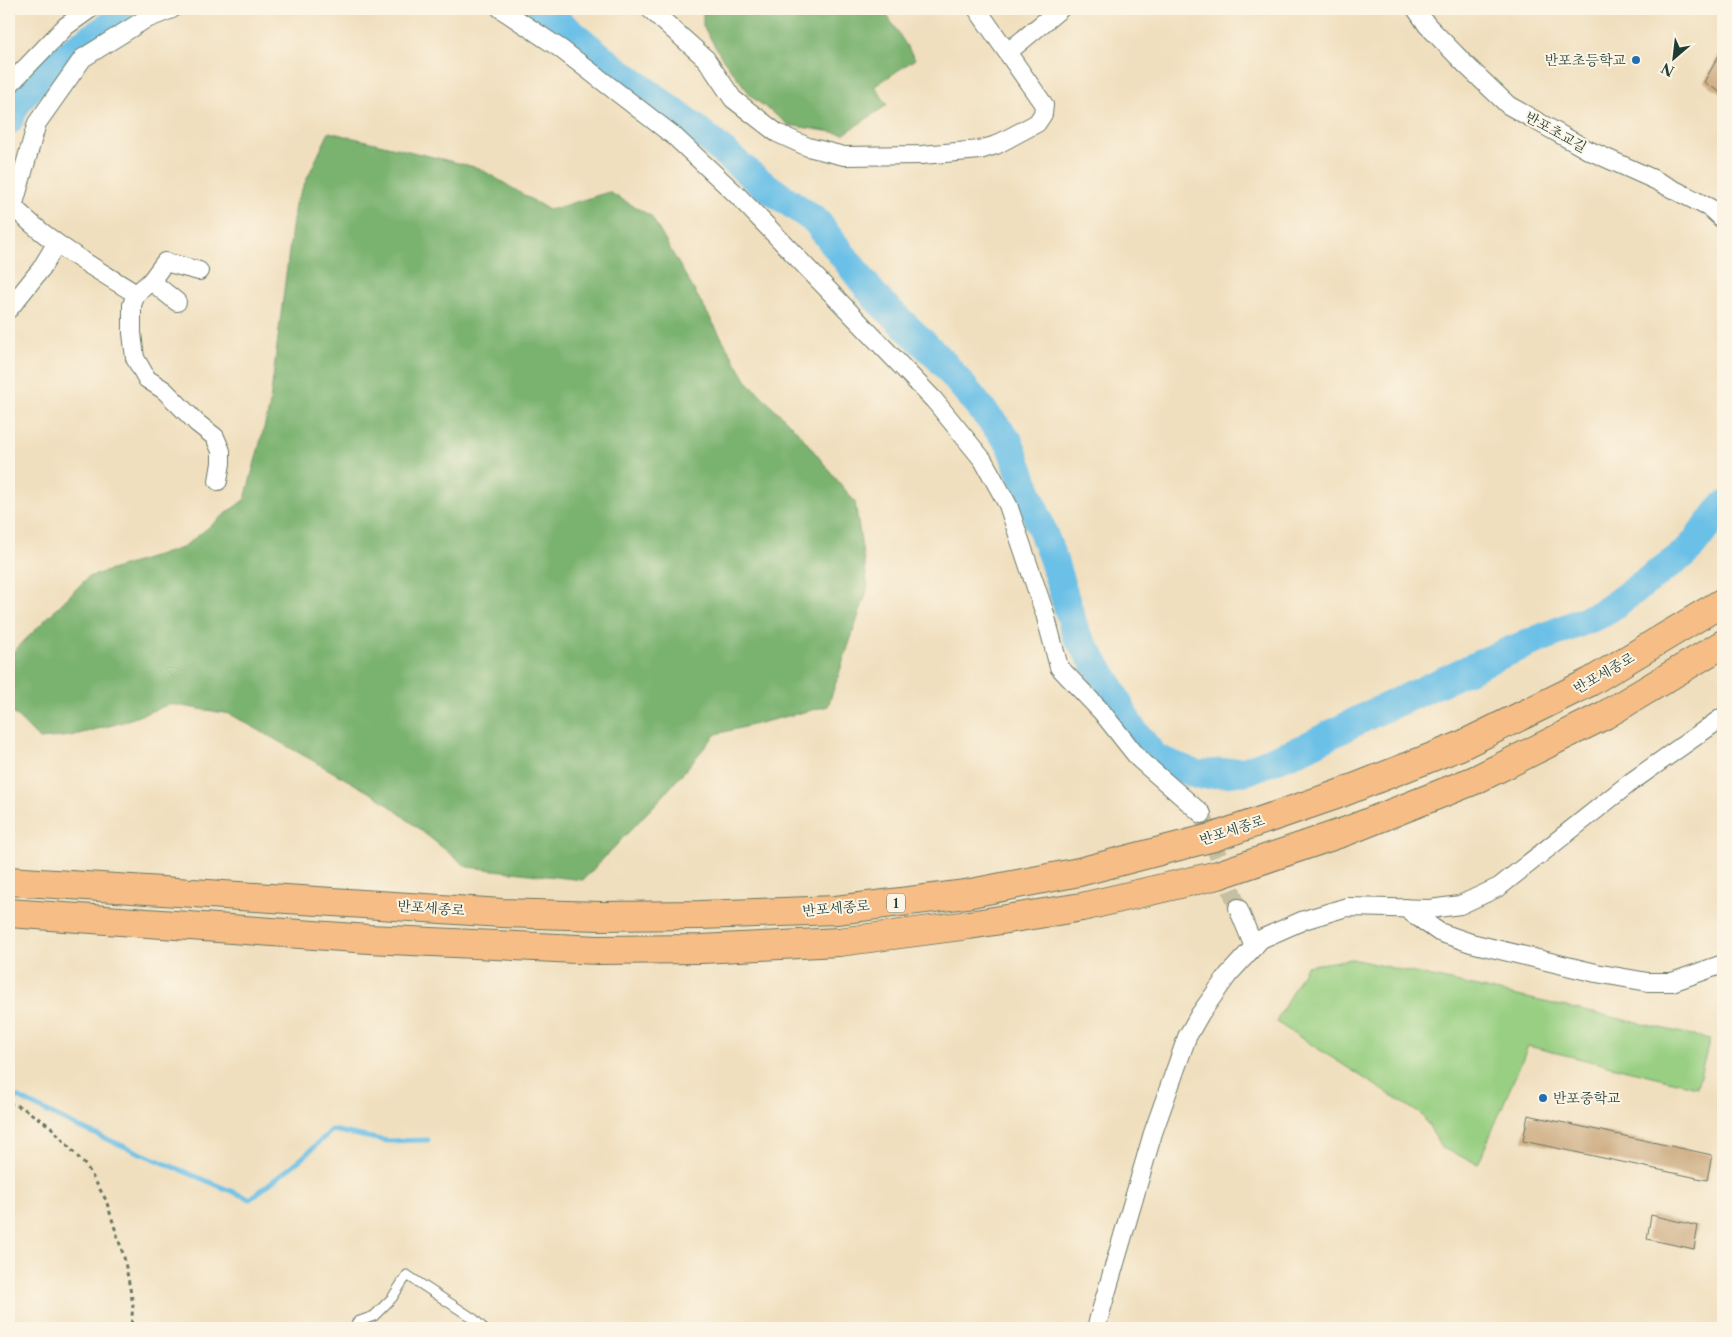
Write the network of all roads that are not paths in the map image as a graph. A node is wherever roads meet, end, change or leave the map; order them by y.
1 (90, 9) edge
2 (172, 9) edge
3 (501, 9) edge
4 (650, 9) edge
5 (977, 9) edge
6 (1060, 9) edge
7 (1416, 9) edge
8 (1008, 52) junction
9 (9, 85) edge
10 (11, 205) edge
11 (1723, 220) edge
12 (56, 244) junction
13 (199, 271) dead end
14 (151, 281) junction
15 (136, 294) junction
16 (177, 302) dead end
17 (9, 309) edge
18 (218, 481) dead end
19 (1723, 602) edge
20 (1723, 644) edge
21 (1723, 717) edge
22 (1202, 814) tunnel mouth
23 (9, 881) edge
24 (1238, 908) tunnel mouth
25 (1404, 908) junction
26 (9, 913) edge
27 (1254, 947) junction
28 (1723, 964) edge
29 (355, 1328) edge
30 (483, 1328) edge
31 (1096, 1328) edge

1 - 9 street
2 - 10 street
3 - 22 street
4 - 8 street
5 - 8 street
6 - 8 street
7 - 11 street, 반포초교길
10 - 12 street
12 - 15 street
12 - 17 street
13 - 14 street
14 - 15 street
14 - 16 street
15 - 18 street
19 - 23 highway, 반포세종로 / 1
20 - 26 highway
21 - 25 street
24 - 27 street
25 - 27 street
25 - 28 street
27 - 31 street
29 - 30 lane

